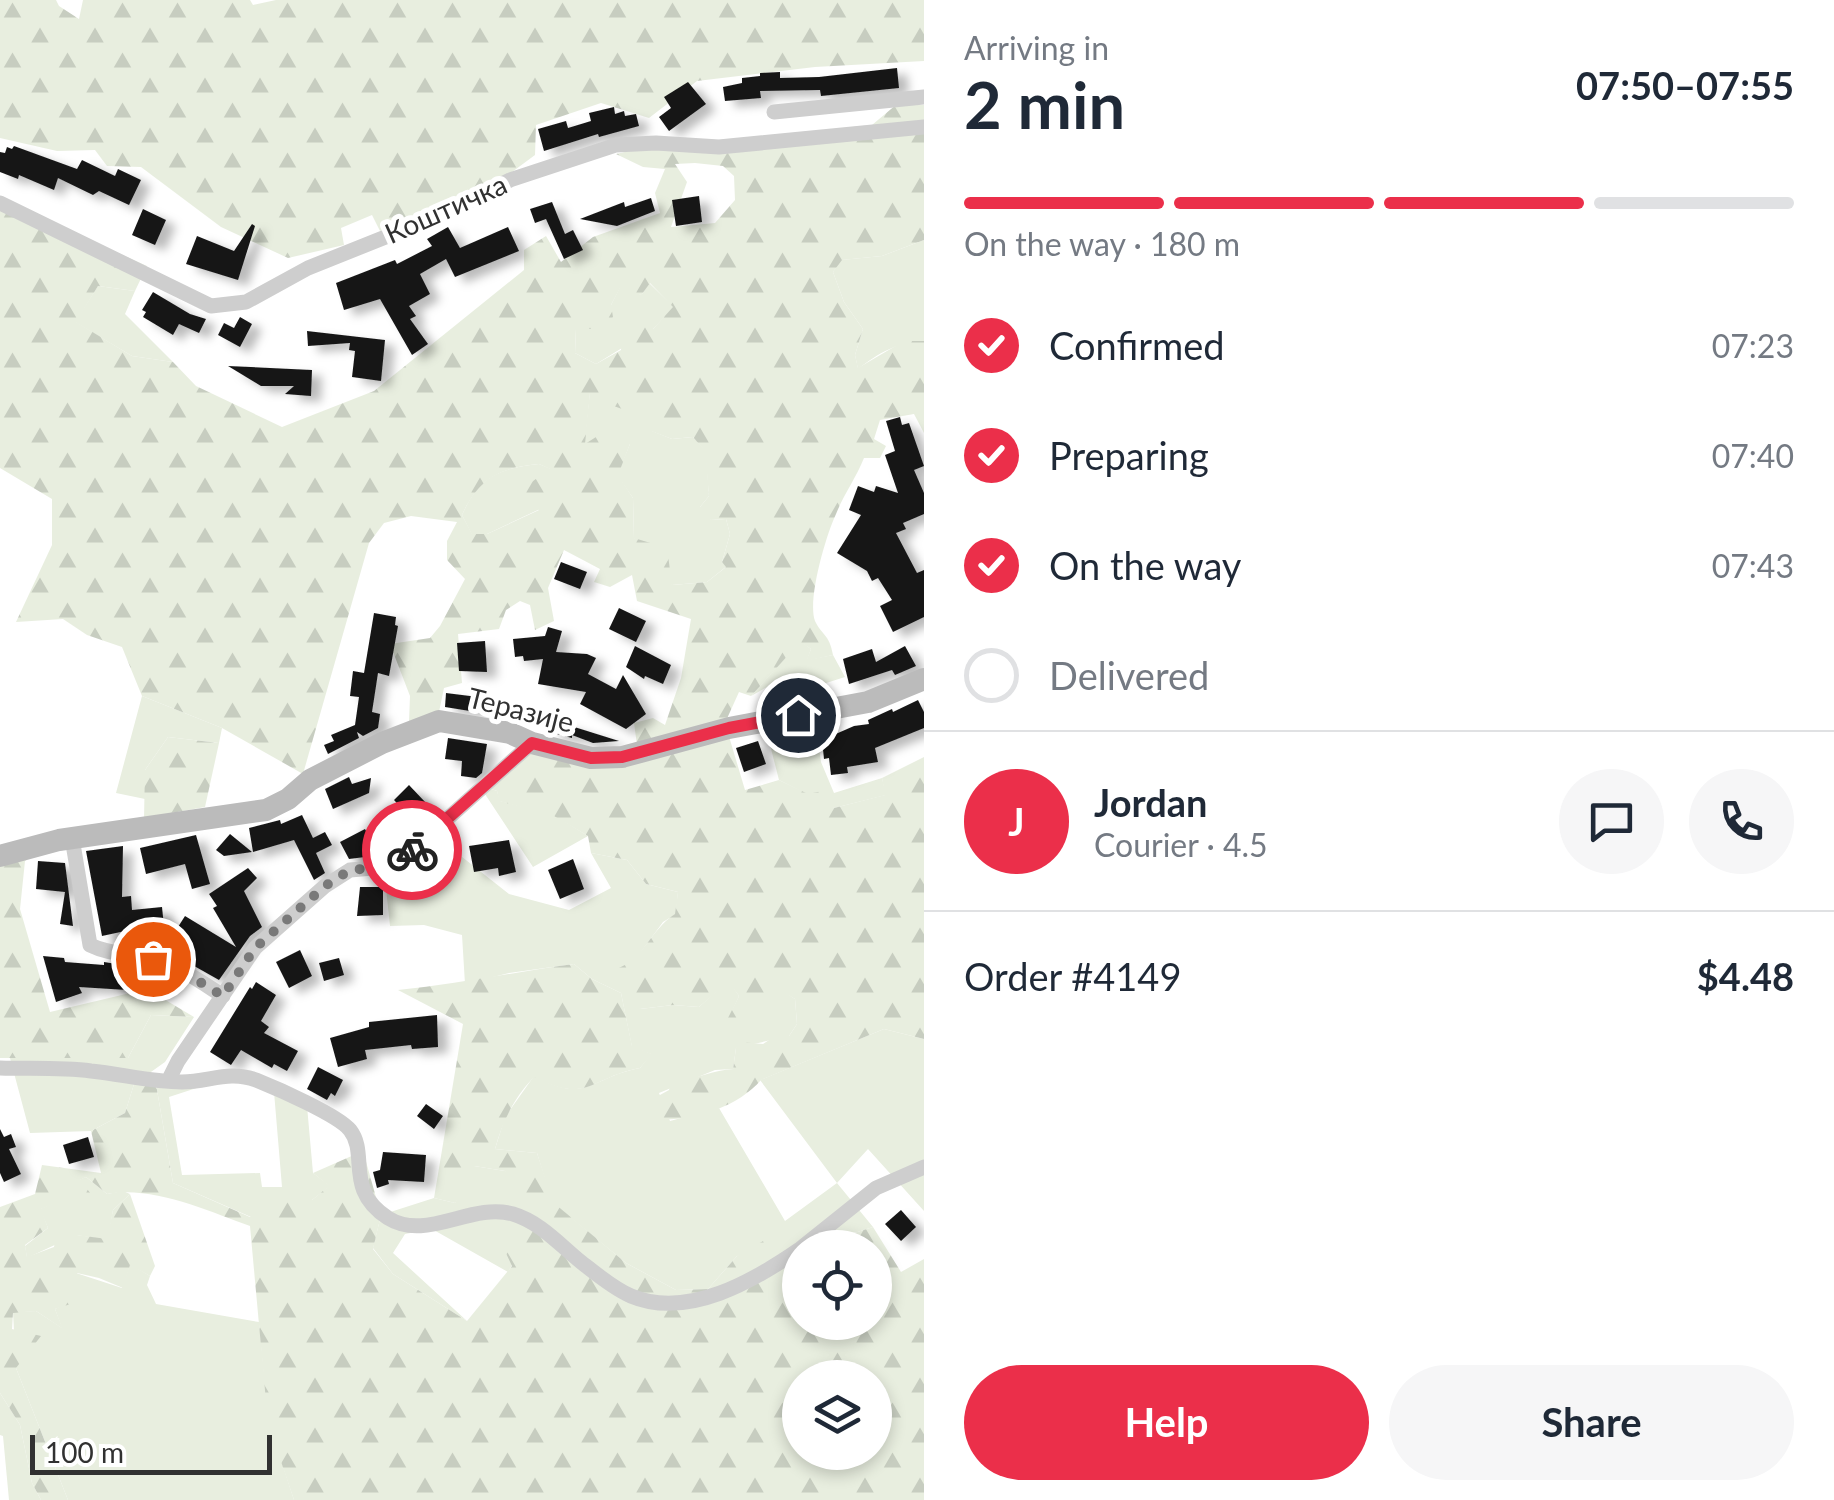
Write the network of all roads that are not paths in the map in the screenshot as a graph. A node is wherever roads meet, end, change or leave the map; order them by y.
1 (924, 97) edge
2 (774, 112) dead end
3 (924, 127) edge
4 (0, 203) edge
5 (924, 679) edge
6 (532, 743) junction
7 (72, 838) junction
8 (0, 856) edge
9 (223, 996) junction
10 (0, 1068) edge
11 (168, 1081) junction
12 (924, 1168) edge
13 (824, 1230) edge
14 (782, 1259) edge

1 - 2 street
3 - 4 street, Коштичка
5 - 6 street, Теразије
6 - 7 street, Теразије
6 - 9 street
7 - 8 street, Теразије
7 - 9 street
9 - 11 street
10 - 11 street
11 - 14 street
12 - 13 street

